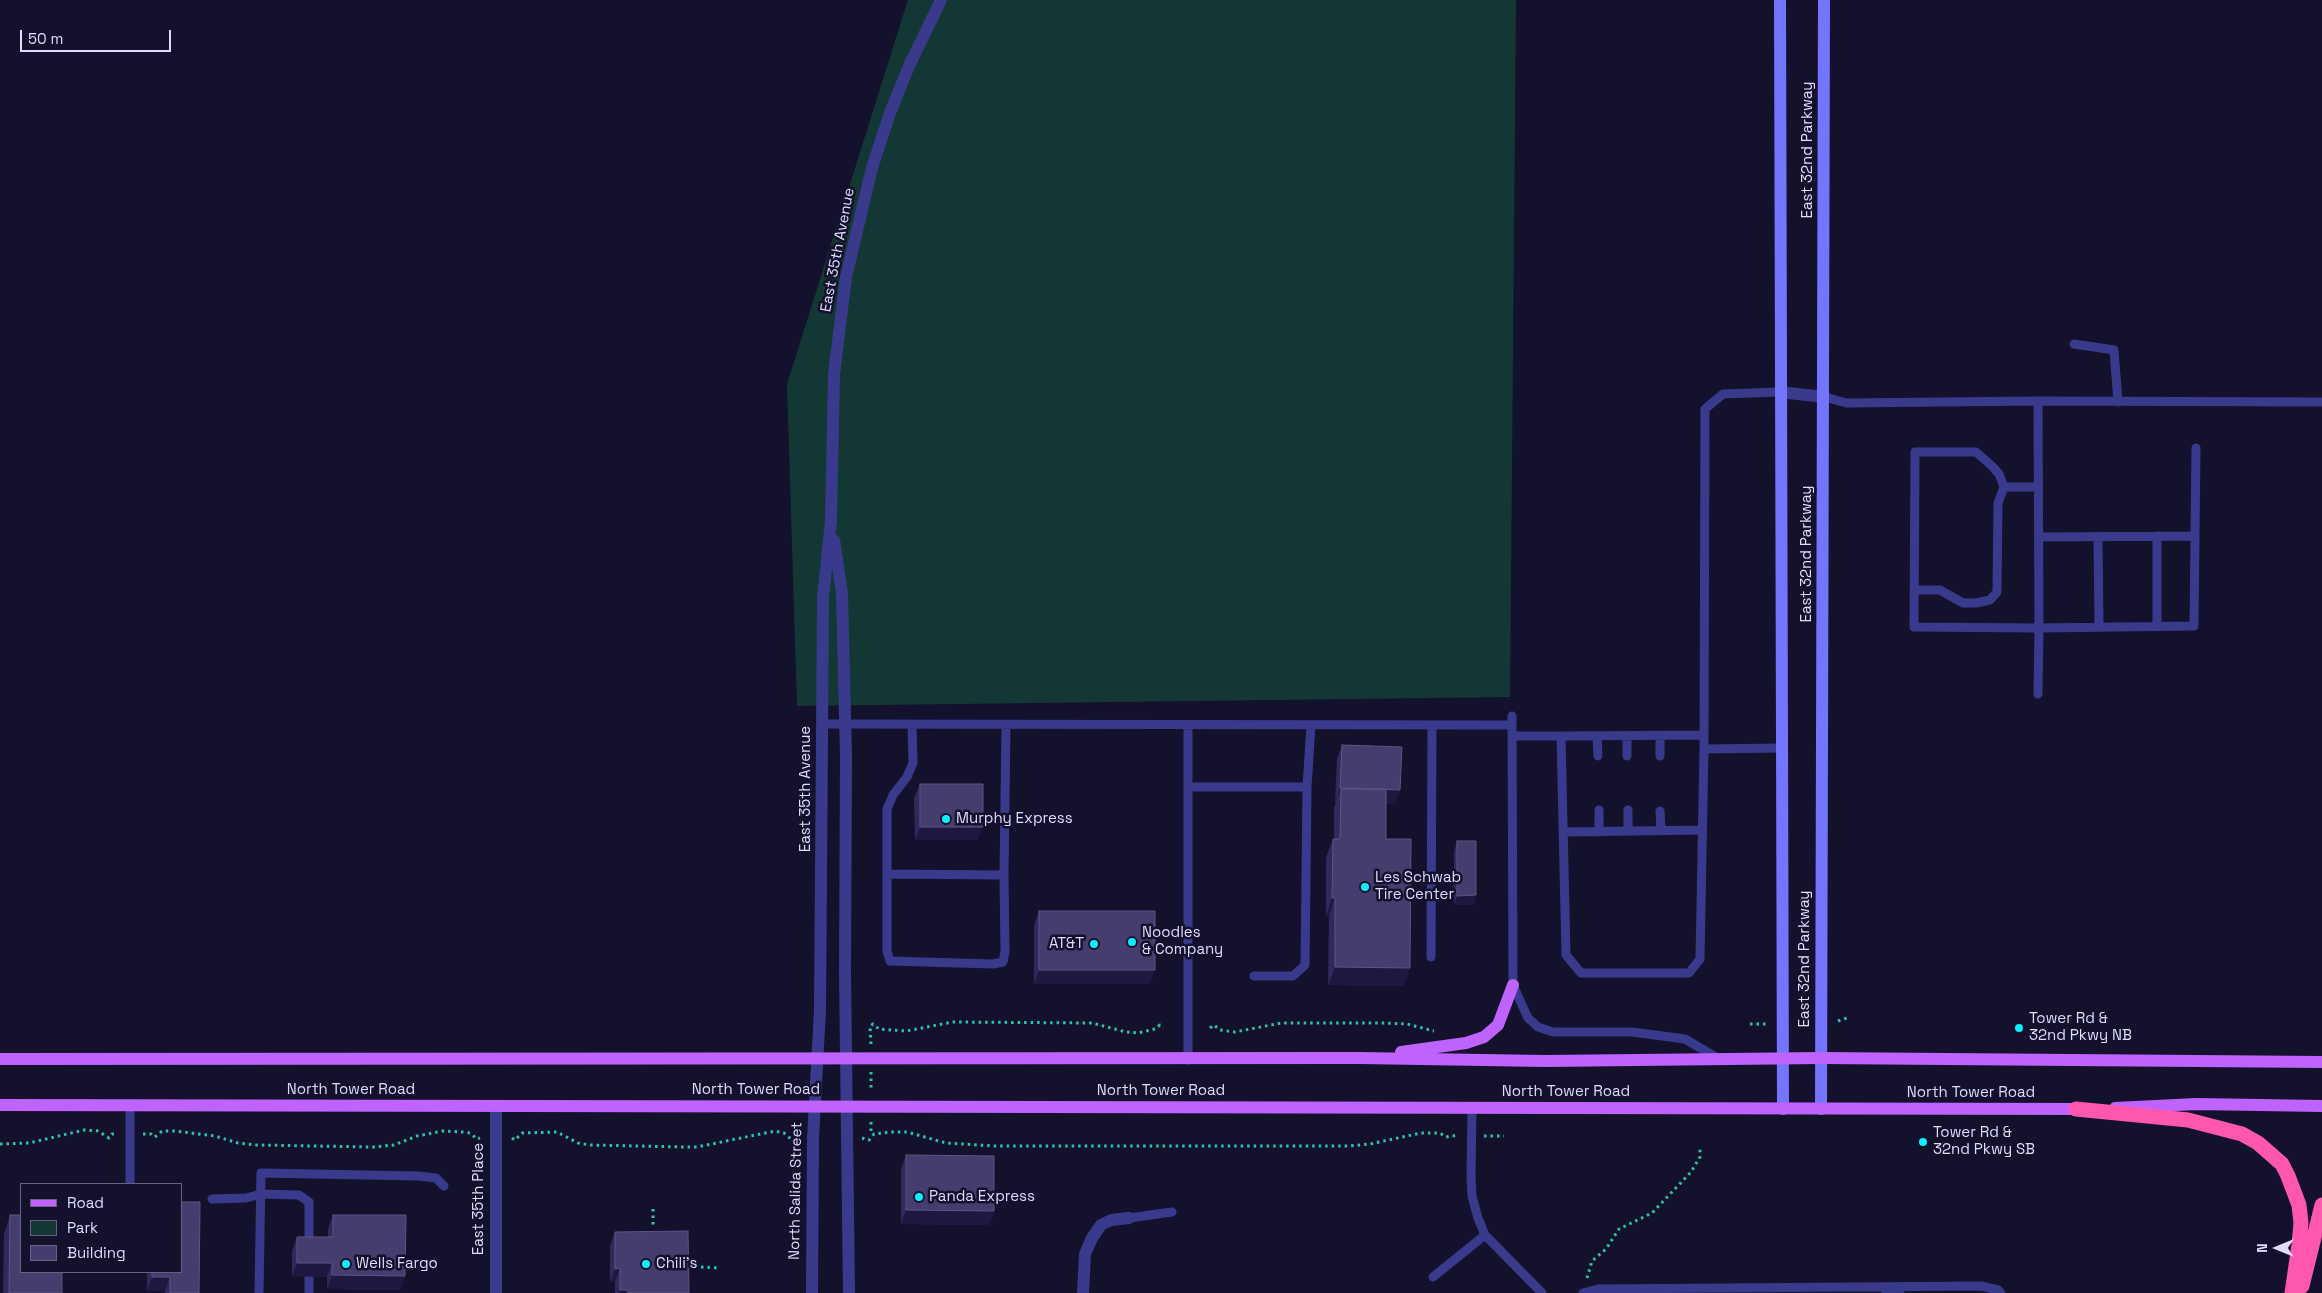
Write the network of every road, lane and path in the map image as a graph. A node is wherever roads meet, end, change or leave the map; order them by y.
1 (941, 0) edge
2 (1780, 0) edge
3 (1824, 0) edge
4 (2074, 344) dead end
5 (1779, 392) junction
6 (1825, 397) junction
7 (2038, 401) junction
8 (2118, 402) junction
9 (2322, 402) edge
10 (2196, 448) dead end
11 (2004, 487) junction
12 (2038, 487) junction
13 (831, 520) junction
14 (2158, 536) junction
15 (2195, 536) junction
16 (2039, 537) junction
17 (2098, 537) junction
18 (1915, 590) junction
19 (2158, 626) junction
20 (2098, 627) junction
21 (2039, 628) junction
22 (2038, 694) dead end
23 (823, 724) junction
24 (845, 724) junction
25 (912, 725) junction
26 (1006, 725) junction
27 (1311, 725) junction
28 (1432, 725) junction
29 (1188, 726) junction
30 (1704, 735) junction
31 (1513, 736) junction
32 (1561, 736) junction
33 (1597, 736) junction
34 (1628, 736) junction
35 (1660, 736) junction
36 (1782, 748) junction
37 (1704, 749) junction
38 (1598, 756) dead end
39 (1628, 756) dead end
40 (1660, 756) dead end
41 (1308, 787) junction
42 (1188, 788) junction
43 (1598, 810) dead end
44 (1628, 810) dead end
45 (1660, 811) dead end
46 (1702, 830) junction
47 (1628, 831) junction
48 (1661, 831) junction
49 (1564, 832) junction
50 (1599, 832) junction
51 (886, 874) junction
52 (1004, 875) junction
53 (1431, 957) dead end
54 (1254, 976) dead end
55 (1513, 985) junction
56 (1847, 1018) dead end
57 (1842, 1021) dead end
58 (1164, 1028) dead end
59 (1210, 1028) dead end
60 (1437, 1031) dead end
61 (848, 1058) junction
62 (871, 1058) junction
63 (1359, 1058) junction
64 (1821, 1058) junction
65 (0, 1059) edge
66 (816, 1059) junction
67 (1781, 1059) junction
68 (1188, 1060) junction
69 (1722, 1060) junction
70 (2322, 1062) edge
71 (0, 1106) edge
72 (130, 1106) junction
73 (496, 1106) junction
74 (2322, 1106) edge
75 (814, 1107) junction
76 (848, 1108) junction
77 (871, 1108) junction
78 (1472, 1108) junction
79 (1783, 1109) junction
80 (1821, 1109) junction
81 (2076, 1109) junction
82 (112, 1134) dead end
83 (151, 1134) dead end
84 (874, 1134) junction
85 (1448, 1135) dead end
86 (479, 1138) dead end
87 (512, 1138) dead end
88 (795, 1138) dead end
89 (865, 1138) dead end
90 (0, 1144) edge
91 (1700, 1150) dead end
92 (130, 1183) edge
93 (444, 1186) dead end
94 (261, 1194) junction
95 (212, 1199) dead end
96 (2322, 1205) edge
97 (653, 1209) dead end
98 (1172, 1212) dead end
99 (1129, 1218) joint
100 (653, 1228) dead end
101 (1485, 1235) junction
102 (309, 1251) edge
103 (701, 1267) dead end
104 (720, 1268) dead end
105 (309, 1277) edge
106 (1433, 1277) dead end
107 (1586, 1279) dead end
108 (1870, 1286) junction
109 (1946, 1286) junction
110 (259, 1293) edge
111 (309, 1293) edge
112 (496, 1293) edge
113 (812, 1293) edge
114 (849, 1293) edge
115 (1084, 1293) edge
116 (1542, 1293) edge
117 (1583, 1293) edge
118 (1886, 1293) edge
119 (1900, 1293) edge
120 (1962, 1293) edge
121 (2001, 1293) edge
122 (2292, 1293) edge
123 (2301, 1293) edge

1 - 13 street, East 35th Avenue
2 - 5 main road, East 32nd Parkway
3 - 6 main road, East 32nd Parkway
4 - 8 lane
5 - 6 street
5 - 30 lane
5 - 36 main road, East 32nd Parkway
6 - 7 lane
6 - 64 main road, East 32nd Parkway
7 - 8 lane
7 - 12 lane
8 - 9 lane
10 - 15 lane
11 - 12 lane
11 - 18 lane
11 - 18 lane
12 - 16 lane
13 - 23 street, East 35th Avenue
13 - 24 street, East 35th Avenue
14 - 15 lane
14 - 17 lane
14 - 19 lane
15 - 19 lane
16 - 17 lane
16 - 21 lane
17 - 20 lane
18 - 21 lane
19 - 20 lane
20 - 21 lane
21 - 22 lane
23 - 24 lane
23 - 66 street, East 35th Avenue
24 - 25 lane
24 - 61 street, East 35th Avenue
25 - 26 lane
25 - 51 lane
26 - 29 lane
26 - 52 lane
27 - 28 lane
27 - 29 lane
27 - 41 lane
28 - 31 lane
28 - 53 lane
29 - 42 lane
30 - 35 lane
30 - 37 lane
31 - 32 lane
31 - 55 lane
32 - 33 lane
32 - 49 lane
33 - 34 lane
33 - 38 lane
34 - 35 lane
34 - 39 lane
35 - 40 lane
36 - 37 lane
36 - 67 main road, East 32nd Parkway
37 - 46 lane
41 - 42 lane
41 - 54 lane
42 - 68 lane
43 - 50 lane
44 - 47 lane
45 - 48 lane
46 - 48 lane
46 - 49 lane
47 - 48 lane
47 - 50 lane
49 - 50 lane
51 - 52 lane
51 - 52 lane
55 - 63 main road
55 - 69 lane
56 - 57 path
58 - 62 path
59 - 60 path
61 - 62 main road, North Tower Road
61 - 66 main road, North Tower Road
61 - 76 street, East 35th Avenue
62 - 68 main road, North Tower Road
62 - 77 path
63 - 68 main road, North Tower Road
63 - 69 main road, North Tower Road
64 - 67 main road, North Tower Road
64 - 70 main road, North Tower Road
64 - 80 main road, East 32nd Parkway
65 - 66 main road, North Tower Road
66 - 75 street, North Salida Street
67 - 69 main road, North Tower Road
67 - 79 main road, East 32nd Parkway
71 - 72 main road, North Tower Road
72 - 73 main road, North Tower Road
72 - 92 lane
73 - 75 main road, North Tower Road
73 - 112 street, East 35th Place
74 - 81 main road, North Tower Road
75 - 76 main road, North Tower Road
75 - 113 street, North Salida Street
76 - 77 main road, North Tower Road
76 - 114 street
77 - 78 main road, North Tower Road
77 - 84 path
78 - 79 main road, North Tower Road
78 - 101 lane
79 - 80 main road, North Tower Road
80 - 81 main road, North Tower Road
81 - 122 highway
82 - 90 path
83 - 86 path
84 - 85 path
84 - 89 path
87 - 88 path
91 - 107 path
93 - 94 lane
94 - 95 lane
94 - 102 lane
94 - 110 lane
96 - 123 highway
97 - 100 path
98 - 99 lane
99 - 115 street
101 - 106 lane
101 - 116 lane
103 - 104 path
105 - 111 lane
108 - 109 lane
108 - 117 lane
108 - 118 lane
108 - 119 lane
109 - 120 lane
109 - 121 lane

